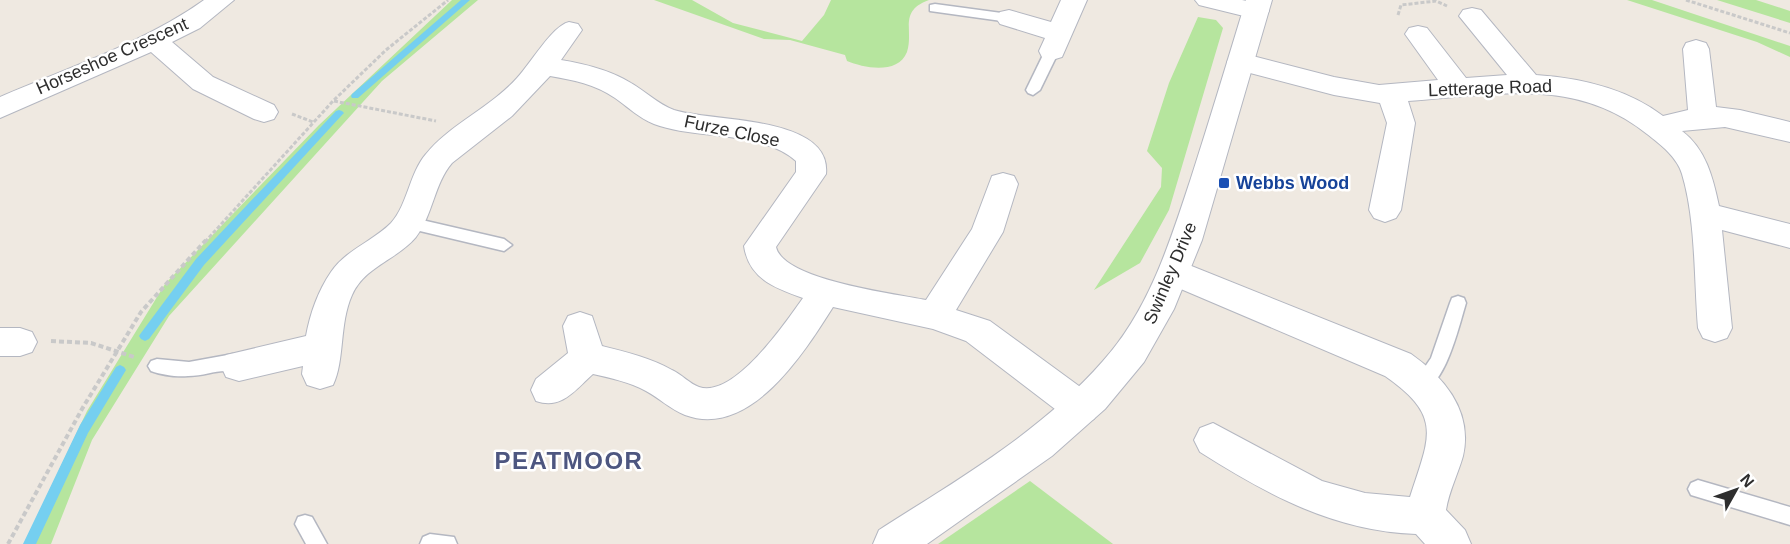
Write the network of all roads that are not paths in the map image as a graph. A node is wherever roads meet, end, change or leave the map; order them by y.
1 (221, 0) edge
2 (1074, 0) edge
3 (1208, 0) edge
4 (1257, 5) edge
5 (935, 8) dead end
6 (1472, 16) dead end
7 (1009, 18) joint
8 (569, 30) dead end
9 (1418, 34) dead end
10 (154, 40) junction
11 (1055, 42) junction
12 (1696, 49) dead end
13 (1241, 62) junction
14 (543, 66) junction
15 (1528, 83) junction
16 (1458, 88) junction
17 (1033, 90) dead end
18 (1391, 94) junction
19 (0, 108) edge
20 (264, 112) dead end
21 (1703, 116) junction
22 (1659, 127) junction
23 (1790, 132) edge
24 (1003, 184) dead end
25 (1385, 210) dead end
26 (1705, 214) junction
27 (409, 223) junction
28 (1790, 236) edge
29 (504, 245) dead end
30 (1174, 272) junction
31 (825, 292) junction
32 (1458, 303) dead end
33 (934, 316) junction
34 (1715, 328) dead end
35 (157, 366) road end
36 (239, 366) joint
37 (1423, 383) junction
38 (549, 390) dead end
39 (1081, 408) junction
40 (1213, 440) dead end
41 (1698, 489) dead end
42 (1790, 516) edge
43 (305, 524) dead end
44 (1439, 530) edge
45 (317, 544) edge
46 (430, 544) edge
47 (447, 544) edge
48 (893, 544) edge

1 - 10 street, Horseshoe Crescent
2 - 11 street
3 - 4 street
4 - 13 street, Swinley Drive
5 - 7 lane
6 - 15 street
7 - 11 street
8 - 14 street
9 - 16 street
10 - 19 street, Horseshoe Crescent
10 - 20 street
11 - 17 lane
12 - 21 street
13 - 18 street, Letterage Road
13 - 30 street, Swinley Drive
14 - 27 street
14 - 31 street, Furze Close
15 - 16 street, Letterage Road
15 - 22 street, Letterage Road
16 - 18 street, Letterage Road
18 - 25 street
21 - 22 street
21 - 23 street
22 - 26 street, Letterage Road
24 - 33 street
26 - 28 street
26 - 34 street, Letterage Road
27 - 29 lane
27 - 36 street
30 - 37 street
30 - 39 street, Swinley Drive
31 - 33 street, Furze Close
31 - 38 street
32 - 37 lane
33 - 39 street, Furze Close
35 - 36 lane
37 - 44 street
39 - 48 street, Swinley Drive
40 - 44 street
41 - 42 lane
43 - 45 lane
46 - 47 lane

